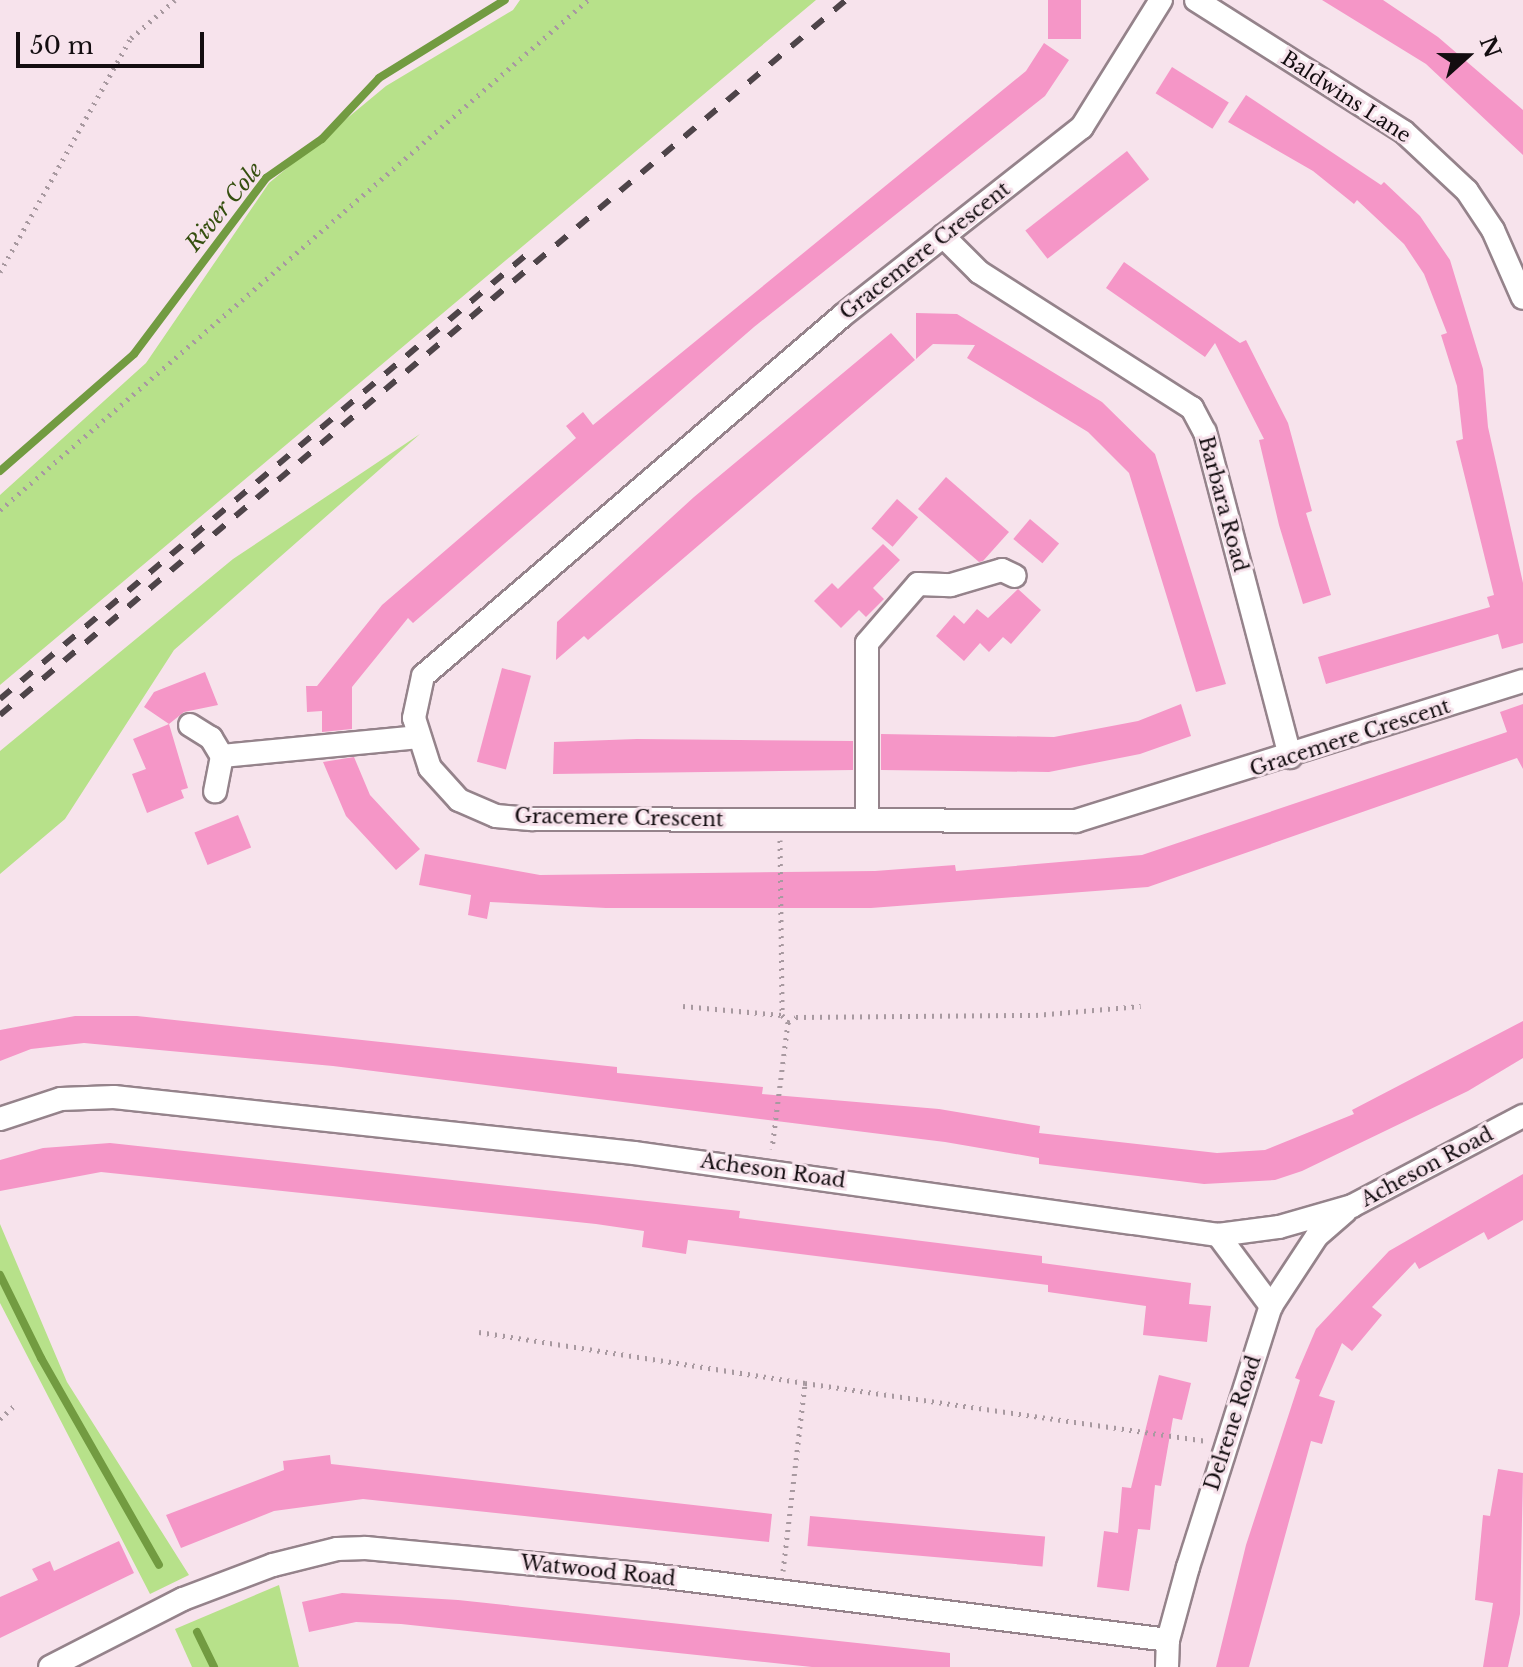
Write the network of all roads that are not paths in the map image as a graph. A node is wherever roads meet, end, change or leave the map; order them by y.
1 (1161, 0) edge
2 (1196, 0) edge
3 (943, 236) junction
4 (1523, 298) edge
5 (1015, 576) dead end
6 (1523, 681) edge
7 (190, 725) dead end
8 (419, 737) junction
9 (222, 756) junction
10 (1290, 757) junction
11 (215, 791) dead end
12 (867, 820) junction
13 (1523, 1116) edge
14 (0, 1119) edge
15 (1352, 1206) junction
16 (1218, 1235) junction
17 (1271, 1306) junction
18 (1168, 1640) junction
19 (50, 1667) edge
20 (1167, 1667) edge

1 - 3 street, Gracemere Crescent
2 - 4 street, Baldwins Lane
3 - 8 street, Gracemere Crescent
3 - 10 street, Barbara Road
5 - 12 street
6 - 10 street, Gracemere Crescent
7 - 9 street
8 - 9 street
8 - 12 street, Gracemere Crescent
9 - 11 street
10 - 12 street, Gracemere Crescent
13 - 15 street, Acheson Road
14 - 16 street, Acheson Road
15 - 16 street, Acheson Road
15 - 17 street, Delrene Road
16 - 17 street
17 - 18 street, Delrene Road
18 - 19 street, Watwood Road
18 - 20 street, Delrene Road

